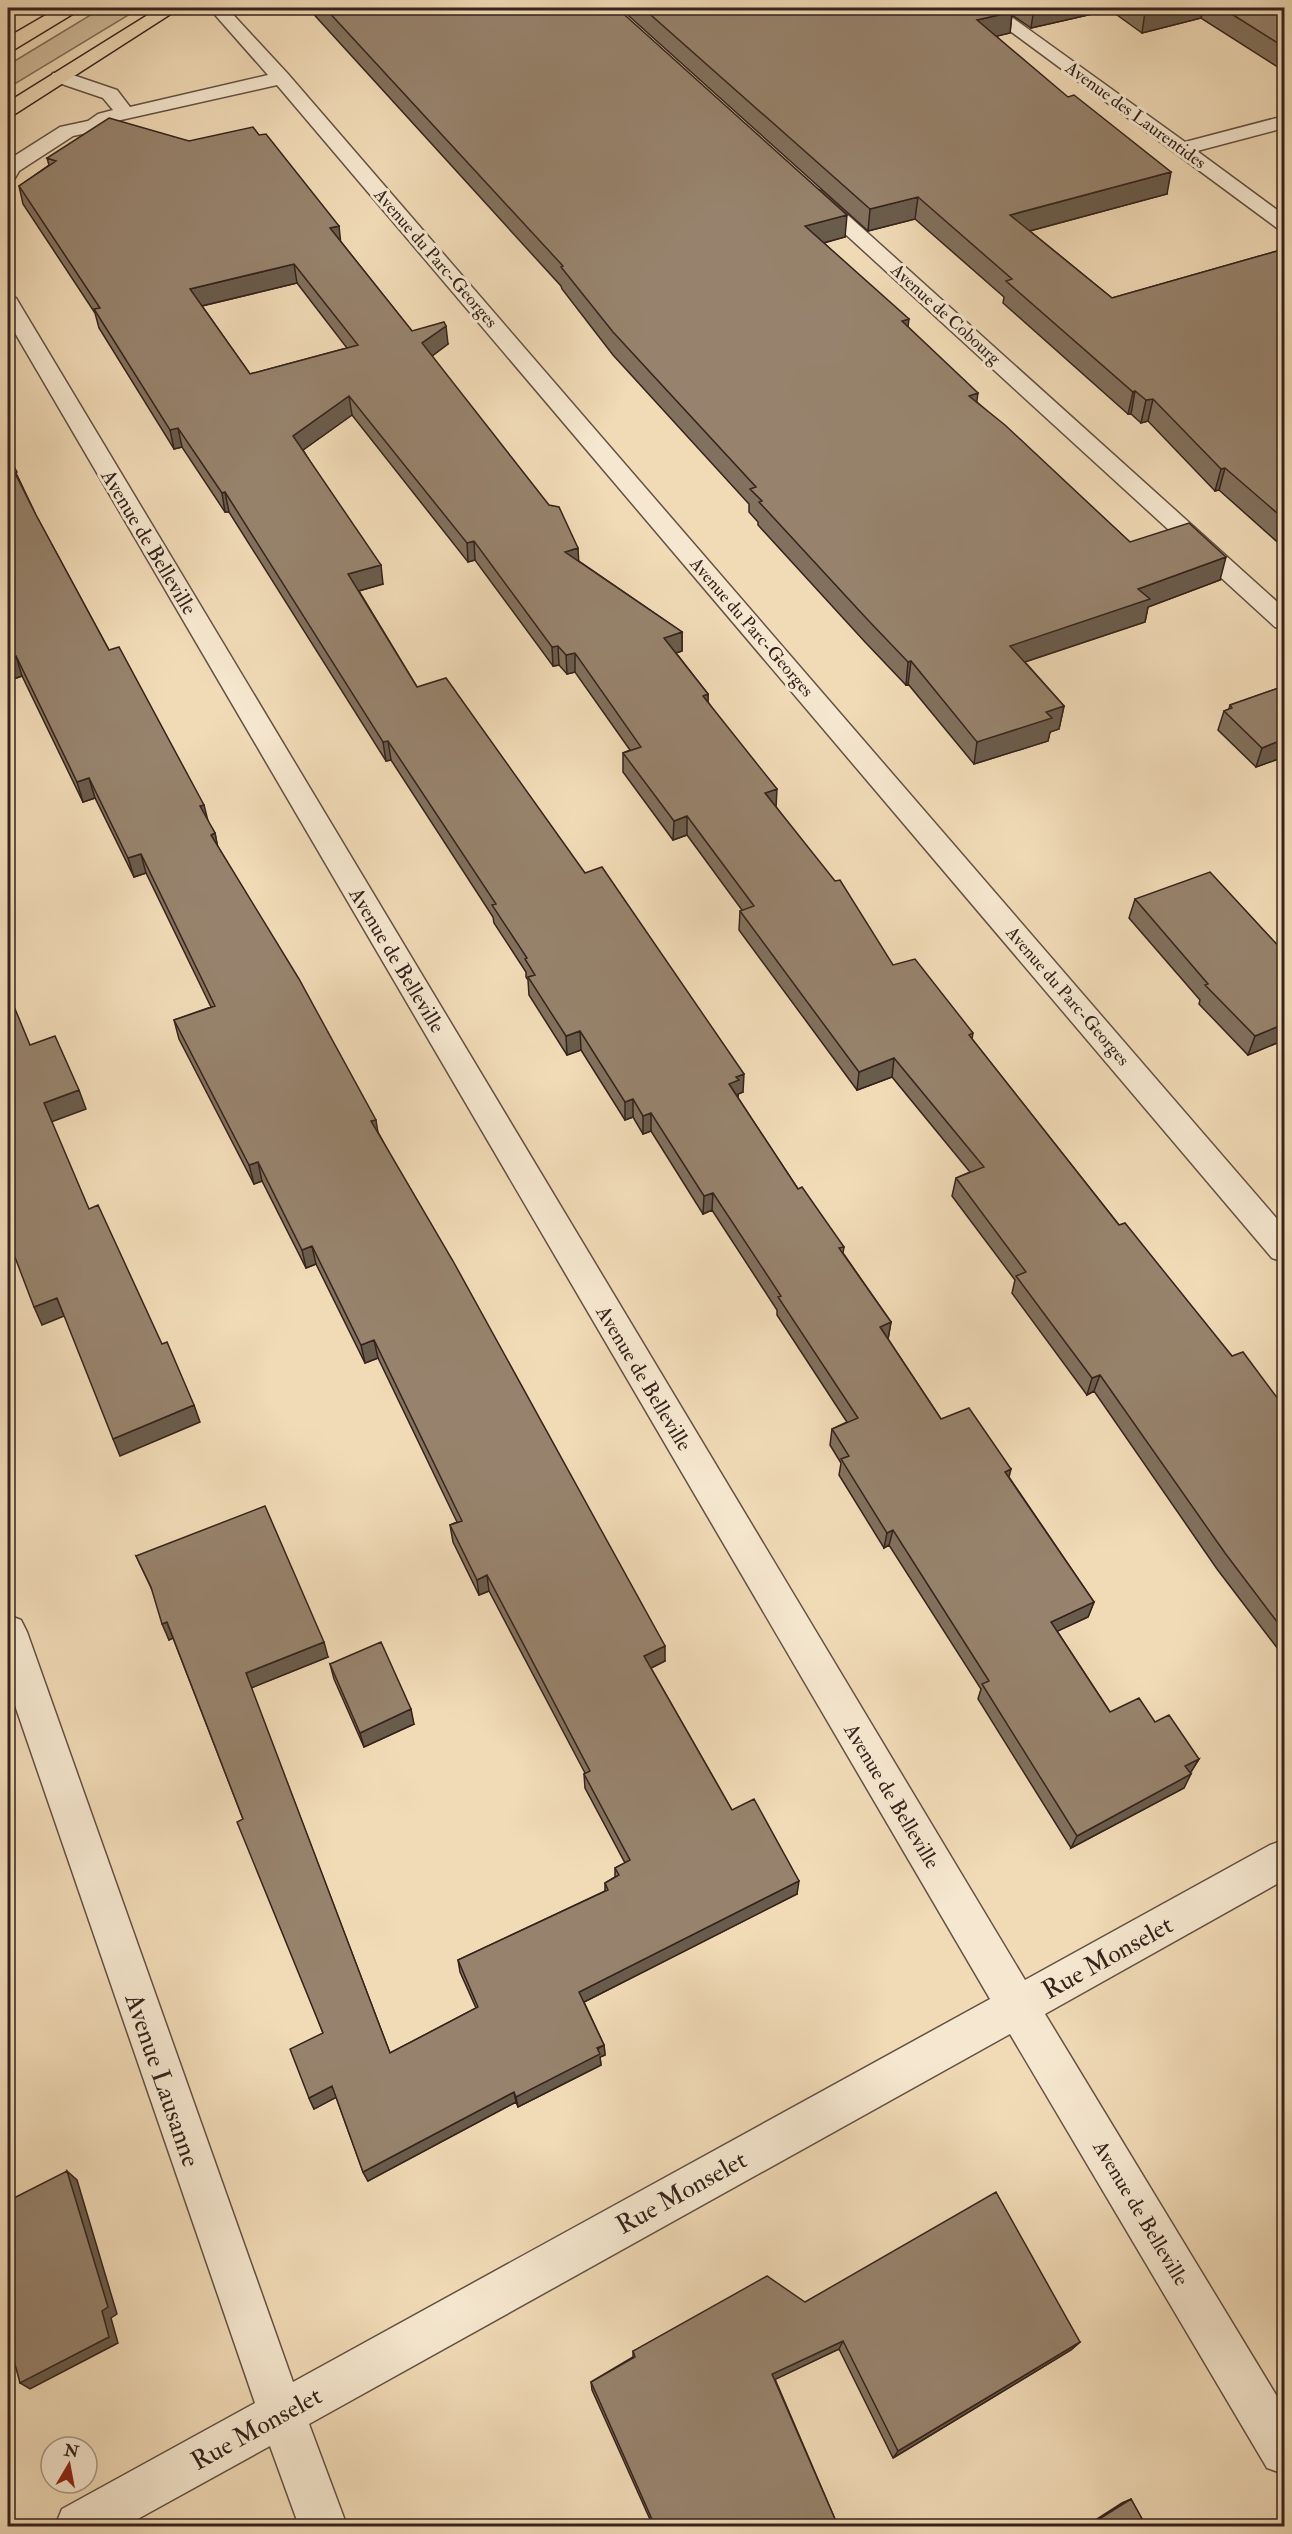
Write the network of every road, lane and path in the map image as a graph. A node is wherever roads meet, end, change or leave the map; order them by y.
1 (70, 8) edge
2 (171, 8) edge
3 (218, 8) edge
4 (988, 8) edge
5 (8, 45) edge
6 (60, 77) junction
7 (281, 78) junction
8 (8, 110) edge
9 (126, 114) junction
10 (1284, 122) edge
11 (9, 146) dead end
12 (1183, 149) junction
13 (33, 153) junction
14 (8, 174) edge
15 (800, 183) edge
16 (1284, 224) edge
17 (8, 303) edge
18 (1284, 621) edge
19 (1284, 1249) edge
20 (8, 1632) edge
21 (1284, 1859) edge
22 (1017, 2007) junction
23 (283, 2413) junction
24 (1284, 2451) edge
25 (78, 2526) edge
26 (323, 2526) edge

1 - 5 main road
2 - 6 main road
3 - 7 street, Avenue du Parc-Georges
4 - 12 street, Avenue des Laurentides
6 - 8 main road
6 - 9 street
7 - 9 street
7 - 19 street, Avenue du Parc-Georges
9 - 13 street
10 - 12 street
11 - 13 street
12 - 16 street, Avenue des Laurentides
13 - 14 street
15 - 18 street, Avenue de Cobourg
17 - 22 street, Avenue de Belleville
20 - 23 street, Avenue Lausanne
21 - 22 street, Rue Monselet
22 - 23 street, Rue Monselet
22 - 24 street, Avenue de Belleville
23 - 25 street, Rue Monselet
23 - 26 street, Avenue Lausanne

